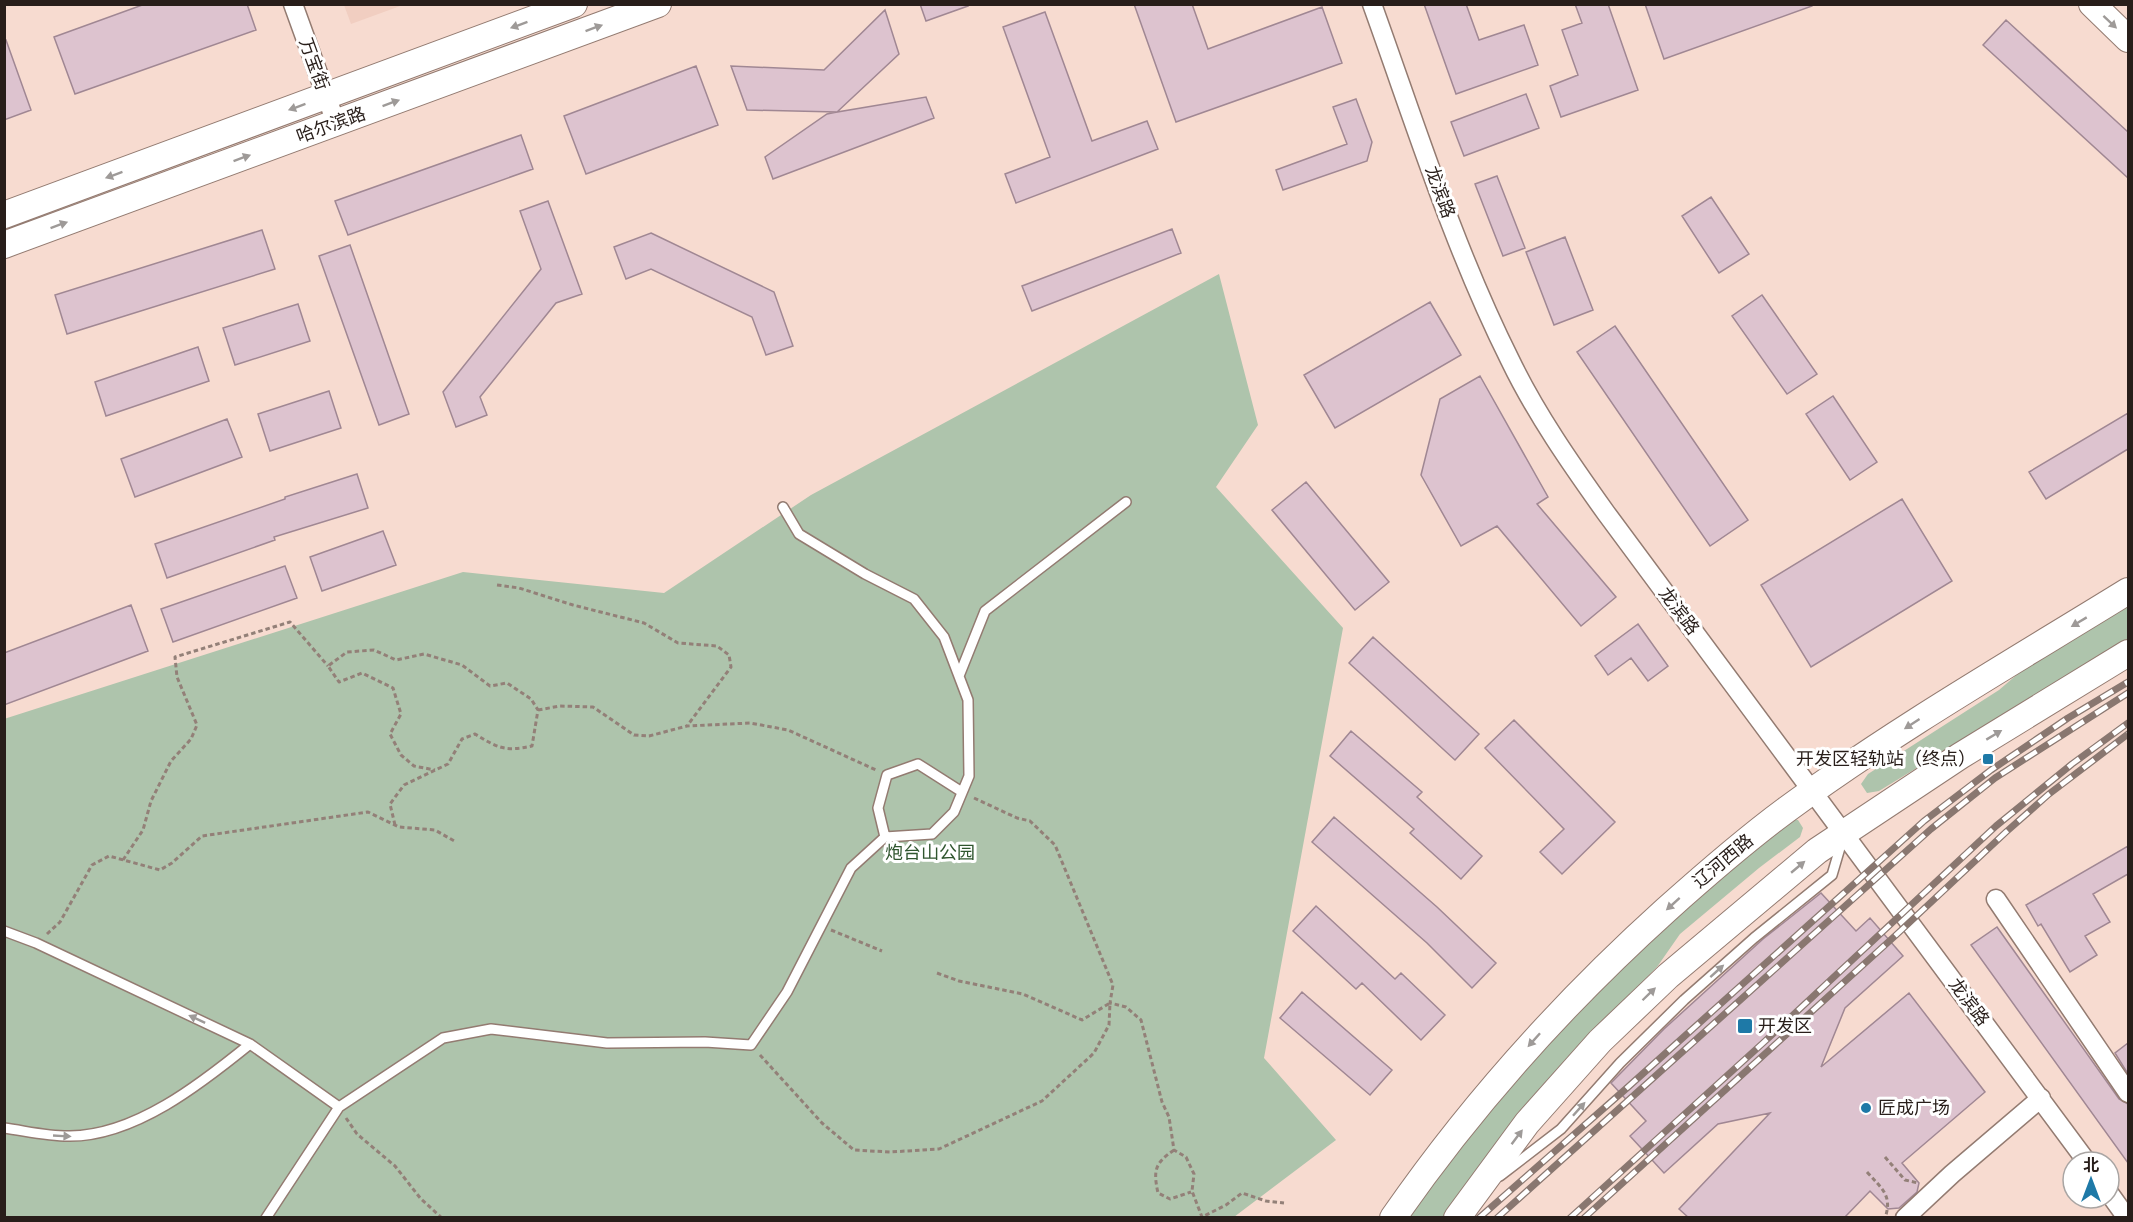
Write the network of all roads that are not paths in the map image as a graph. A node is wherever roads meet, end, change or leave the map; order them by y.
1 (292, 4) edge
2 (574, 4) edge
3 (658, 4) edge
4 (1372, 4) edge
5 (2091, 4) edge
6 (2128, 39) edge
7 (326, 96) junction
8 (336, 123) junction
9 (4, 215) edge
10 (4, 245) edge
11 (1126, 502) dead end
12 (783, 507) dead end
13 (2128, 591) edge
14 (2128, 653) edge
15 (959, 676) junction
16 (1813, 791) junction
17 (962, 792) junction
18 (1844, 833) junction
19 (885, 837) junction
20 (1996, 899) dead end
21 (4, 931) edge
22 (250, 1044) junction
23 (2128, 1093) edge
24 (2041, 1098) junction
25 (339, 1107) junction
26 (4, 1128) edge
27 (2078, 1150) edge
28 (1463, 1209) edge
29 (267, 1218) edge
30 (1393, 1218) edge
31 (1905, 1218) edge

1 - 7 street, 万宝街
2 -> 7 main road, 哈尔滨路
8 -> 3 main road, 哈尔滨路
4 - 16 street, 龙滨路
5 -> 6 main road
7 - 8 street, 万宝街
7 -> 9 main road, 哈尔滨路
10 -> 8 main road, 哈尔滨路
11 - 15 lane
12 - 15 lane
13 -> 16 main road, 辽河西路
18 -> 14 main road
15 - 17 lane
16 - 18 street, 龙滨路
16 -> 30 main road, 辽河西路
17 - 19 lane
17 - 19 lane
18 - 24 street, 龙滨路
28 -> 18 main road
19 - 25 lane
20 - 23 street
22 -> 21 lane
22 - 25 lane
26 -> 22 lane
24 - 27 street, 龙滨路
24 - 31 street
25 - 29 lane

